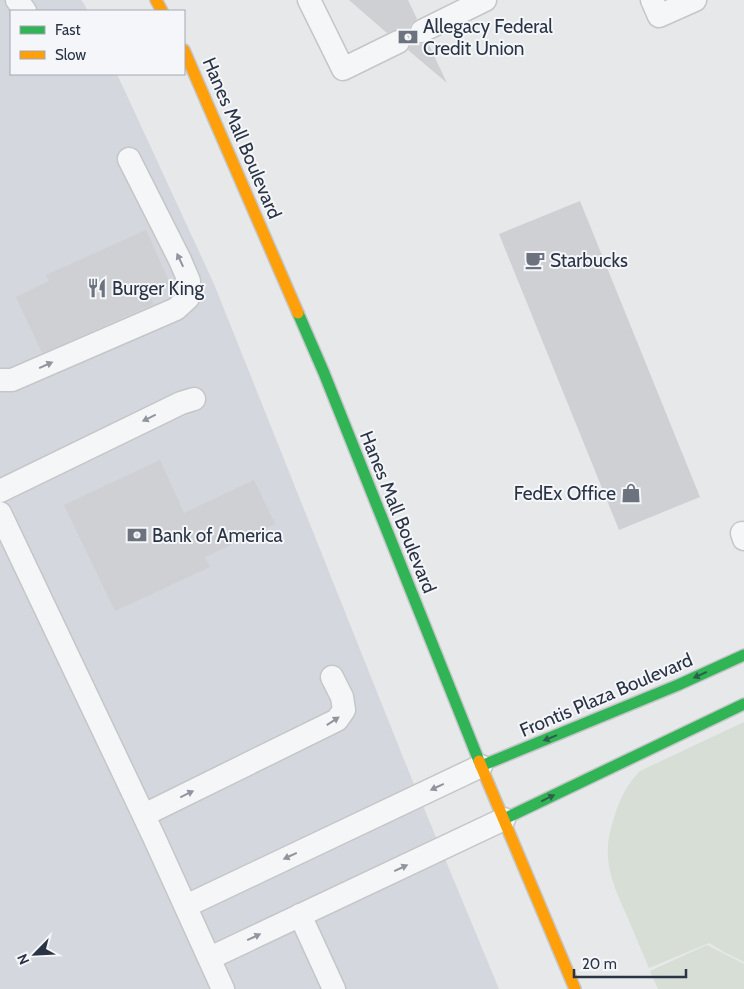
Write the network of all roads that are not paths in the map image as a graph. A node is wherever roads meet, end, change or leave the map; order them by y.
1 (309, 0) edge
2 (485, 0) edge
3 (652, 0) edge
4 (695, 0) edge
5 (422, 31) dead end
6 (398, 42) dead end
7 (185, 52) edge
8 (129, 159) dead end
9 (0, 380) edge
10 (194, 399) dead end
11 (0, 491) edge
12 (0, 513) edge
13 (744, 655) edge
14 (332, 676) dead end
15 (744, 704) edge
16 (481, 766) junction
17 (144, 815) junction
18 (504, 819) junction
19 (186, 906) junction
20 (300, 915) junction
21 (210, 958) junction
22 (224, 989) edge
23 (334, 989) edge
24 (575, 989) edge

1 - 6 lane
2 - 5 lane
3 - 4 lane
7 - 16 main road, Hanes Mall Boulevard
9 -> 8 lane
10 -> 11 lane
12 - 17 lane
13 -> 16 main road, Frontis Plaza Boulevard
17 -> 14 lane
18 -> 15 main road
16 - 18 main road, Hanes Mall Boulevard
16 -> 19 lane
17 - 19 lane
20 -> 18 lane
18 - 24 main road, Hanes Mall Boulevard
19 - 21 lane
21 -> 20 lane
20 - 23 lane
21 - 22 lane

